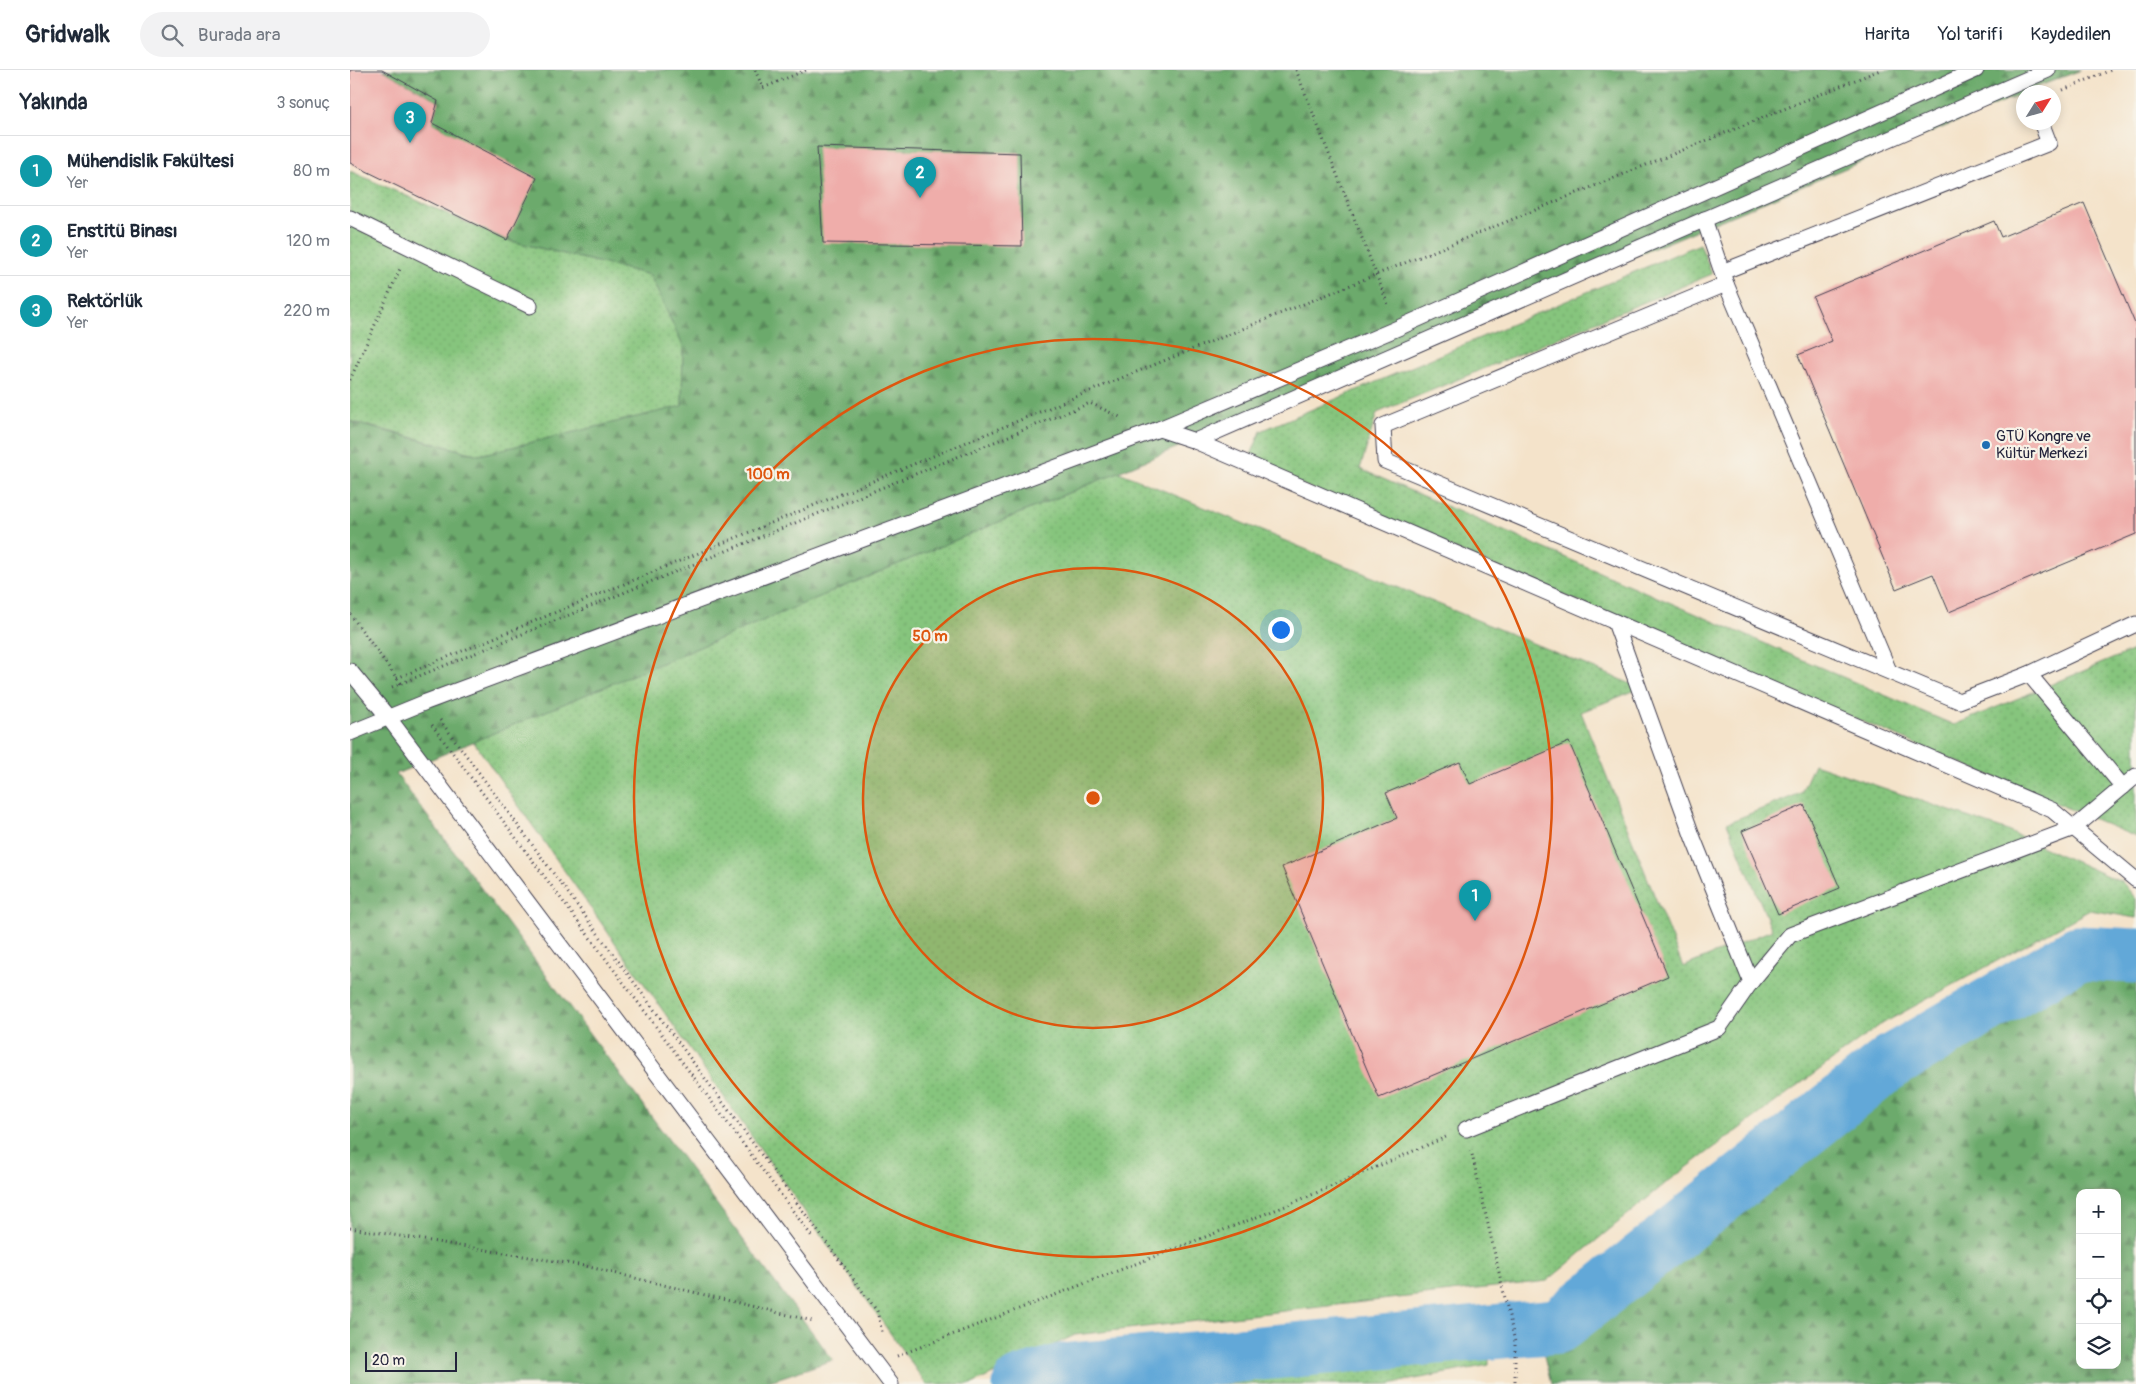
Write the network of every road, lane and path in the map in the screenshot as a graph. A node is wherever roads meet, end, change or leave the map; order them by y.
1 (755, 70) edge
2 (806, 70) edge
3 (1296, 70) edge
4 (1880, 70) edge
5 (1976, 70) edge
6 (2048, 70) edge
7 (2111, 70) edge
8 (2029, 85) edge
9 (2062, 90) dead end
10 (2016, 91) edge
11 (2044, 130) edge
12 (350, 218) edge
13 (1704, 219) junction
14 (410, 246) junction
15 (1377, 274) junction
16 (1724, 278) junction
17 (530, 306) dead end
18 (1398, 328) junction
19 (350, 380) edge
20 (1155, 430) junction
21 (1195, 441) junction
22 (350, 614) edge
23 (1615, 622) junction
24 (2136, 624) edge
25 (350, 671) edge
26 (1889, 671) junction
27 (2029, 674) junction
28 (397, 678) junction
29 (410, 680) junction
30 (401, 683) junction
31 (371, 696) junction
32 (421, 703) junction
33 (388, 718) junction
34 (350, 733) edge
35 (2136, 776) edge
36 (2123, 787) junction
37 (2074, 828) junction
38 (2136, 880) edge
39 (1751, 982) junction
40 (1466, 1128) junction
41 (350, 1228) edge
42 (816, 1242) dead end
43 (876, 1322) dead end
44 (850, 1330) junction
45 (882, 1330) junction
46 (885, 1336) dead end
47 (896, 1348) dead end
48 (891, 1349) dead end
49 (898, 1355) junction
50 (876, 1364) junction
51 (900, 1364) dead end
52 (890, 1384) edge
53 (1515, 1384) edge

1 - 2 path
3 - 15 path
4 - 15 path
5 - 18 lane
6 - 8 lane
7 - 9 path
10 - 13 lane
11 - 16 lane
12 - 14 lane
13 - 16 lane
13 - 21 lane
14 - 17 lane
14 - 19 path
15 - 18 path
15 - 28 path
16 - 26 lane
16 - 26 lane
18 - 20 lane
20 - 21 lane
20 - 29 path
20 - 32 lane
21 - 23 lane
22 - 28 path
23 - 37 lane
23 - 39 lane
24 - 27 lane
25 - 31 lane
26 - 27 lane
27 - 36 lane
28 - 30 path
29 - 30 path
29 - 32 path
30 - 31 path
30 - 32 path
31 - 33 lane
32 - 33 lane
32 - 42 path
32 - 45 path
33 - 34 lane
33 - 44 lane
35 - 36 lane
36 - 37 lane
37 - 38 lane
37 - 39 lane
39 - 40 lane
40 - 49 path
40 - 53 path
41 - 44 path
43 - 45 path
44 - 50 lane
45 - 46 path
47 - 49 path
48 - 49 path
49 - 50 path
49 - 51 path
50 - 52 lane

